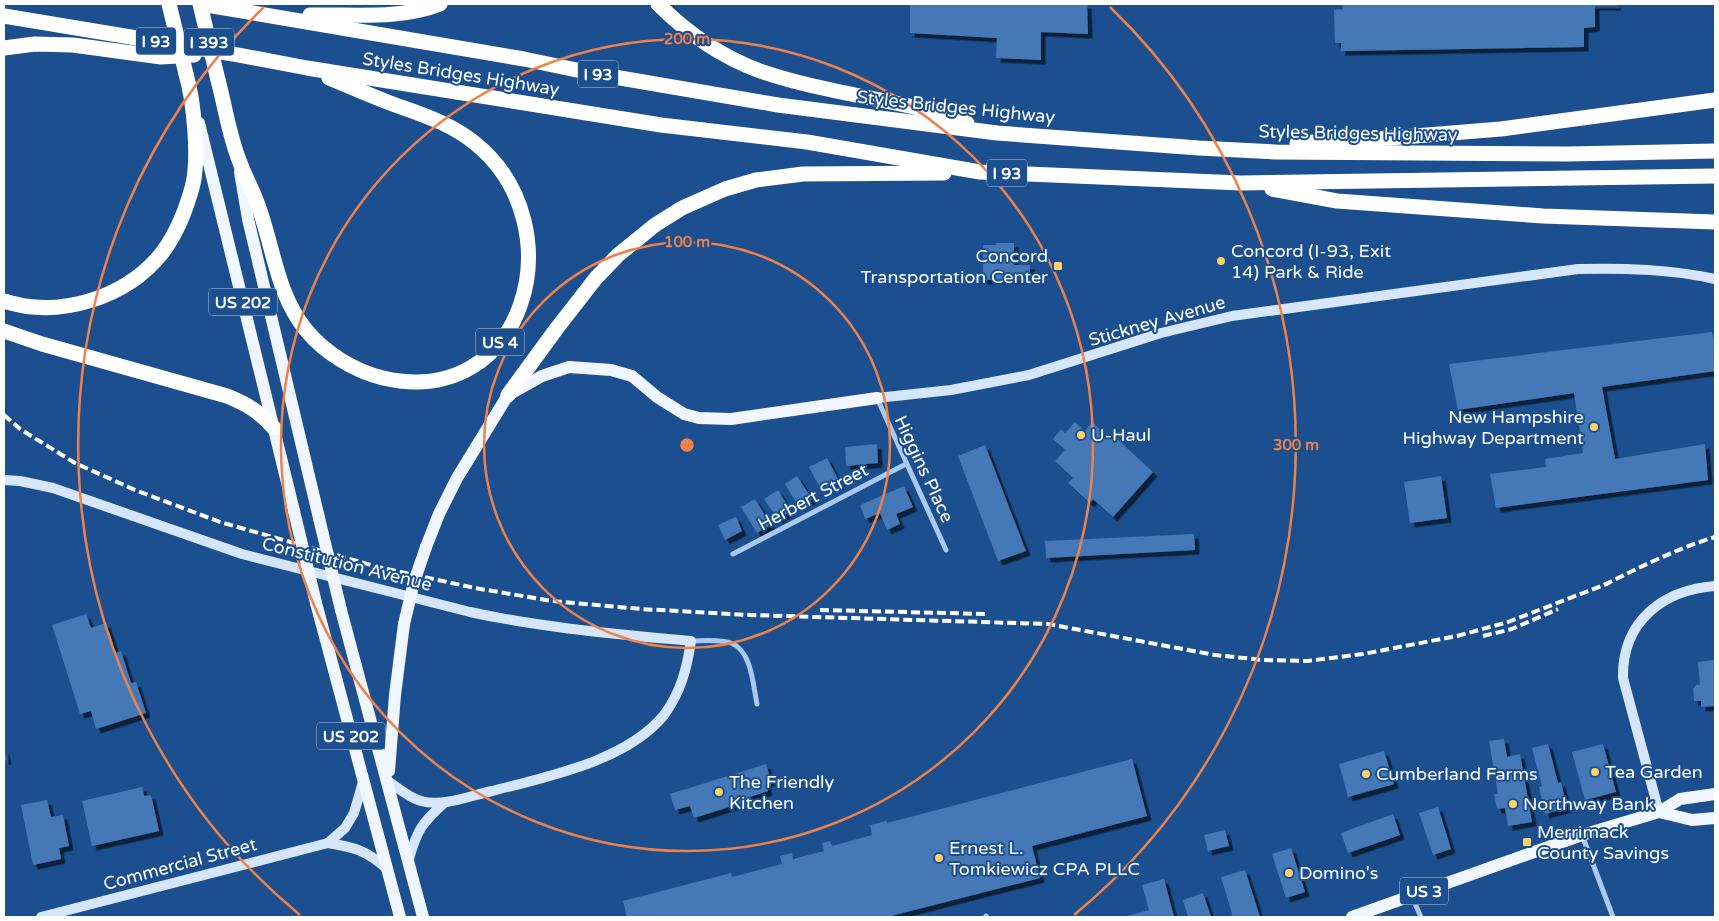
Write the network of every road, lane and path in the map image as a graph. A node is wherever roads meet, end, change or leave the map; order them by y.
1 (169, 4) edge
2 (201, 4) edge
3 (440, 4) edge
4 (658, 4) edge
5 (268, 15) junction
6 (4, 16) edge
7 (4, 48) edge
8 (228, 53) junction
9 (307, 68) junction
10 (192, 94) junction
11 (1715, 100) edge
12 (997, 133) junction
13 (1198, 148) junction
14 (1715, 151) edge
15 (238, 159) junction
16 (980, 172) junction
17 (1715, 176) edge
18 (1241, 183) junction
19 (1715, 222) edge
20 (1715, 279) edge
21 (4, 302) edge
22 (4, 331) edge
23 (508, 395) junction
24 (877, 398) junction
25 (274, 428) junction
26 (906, 464) junction
27 (4, 480) edge
28 (946, 550) dead end
29 (733, 554) dead end
30 (1715, 586) edge
31 (691, 641) junction
32 (757, 704) dead end
33 (388, 781) junction
34 (363, 782) junction
35 (1715, 794) edge
36 (444, 803) junction
37 (1659, 812) junction
38 (1715, 818) edge
39 (1582, 835) junction
40 (328, 843) junction
41 (408, 859) junction
42 (386, 868) junction
43 (1412, 895) junction
44 (398, 911) edge
45 (41, 917) edge
46 (423, 917) edge
47 (1352, 917) edge
48 (1421, 917) edge
49 (1613, 917) edge

1 - 10 highway, I 393, bridge
2 - 5 highway, Styles Bridges Highway / I 93
2 - 15 highway, I 393, bridge
3 - 5 highway
4 - 12 highway
5 - 12 highway, Styles Bridges Highway / I 93
6 - 8 highway, I 93
7 - 8 highway
8 - 9 highway, I 93
9 - 15 highway, US 4
9 - 16 highway, Styles Bridges Highway / I 93
10 - 21 highway
10 - 25 main road, US 202
11 - 13 highway
12 - 13 highway, Styles Bridges Highway / I 93
13 - 14 highway, Styles Bridges Highway / I 93
15 - 33 main road, US 202, bridge
16 - 18 highway, Styles Bridges Highway / I 93
16 - 23 highway
17 - 18 highway, Styles Bridges Highway / I 93
18 - 19 highway
20 - 24 street, Stickney Avenue
22 - 25 highway
23 - 24 main road
23 - 33 main road, bridge
24 - 26 street, Higgins Place
25 - 34 main road, US 202, bridge
26 - 28 street, Higgins Place
26 - 29 street, Herbert Street
27 - 31 street, Constitution Avenue
30 - 37 street
31 - 32 street
31 - 36 street
33 - 36 street
33 - 41 main road, US 202
34 - 40 street, Commercial Street
34 - 42 main road, US 202
35 - 37 main road, US 3
36 - 41 street
37 - 38 main road
37 - 39 main road, US 3
39 - 43 main road, US 3
39 - 49 street
40 - 42 street, Commercial Street
40 - 45 street, Commercial Street
41 - 46 main road, US 202
42 - 44 main road, US 202
43 - 47 main road, US 3
43 - 48 street

